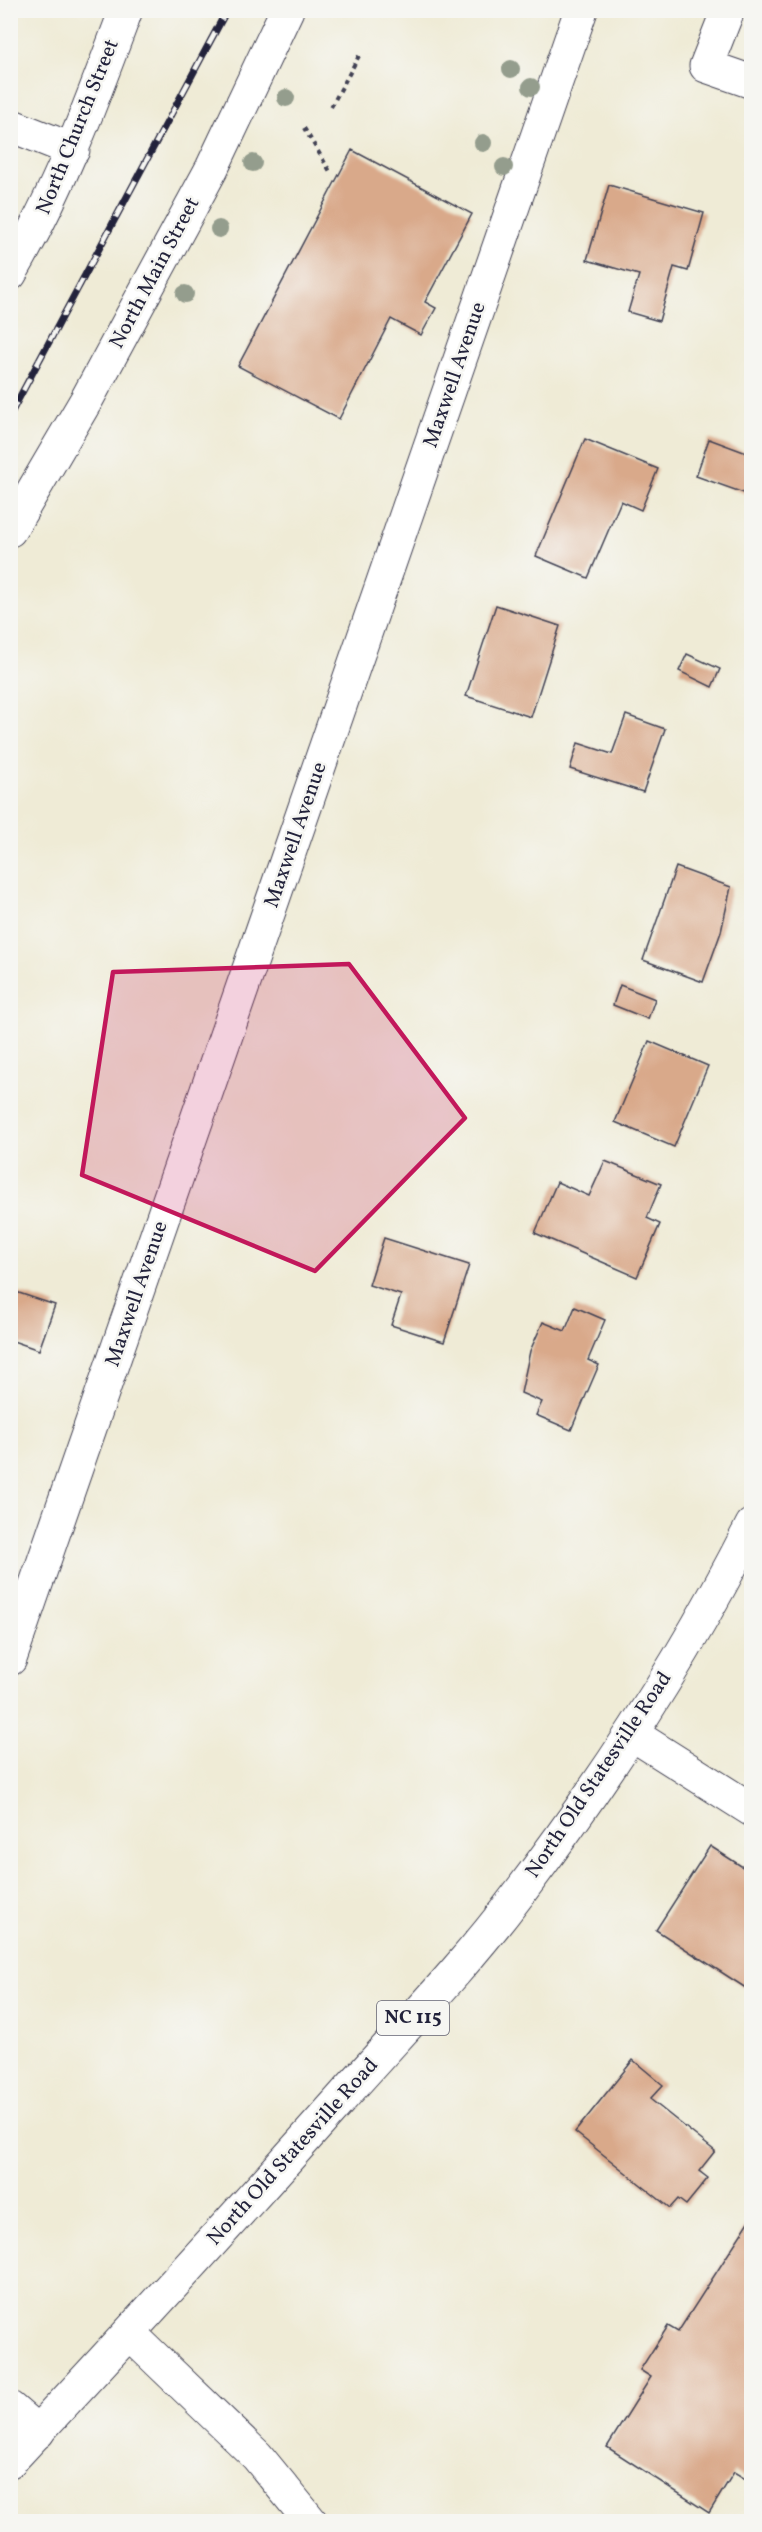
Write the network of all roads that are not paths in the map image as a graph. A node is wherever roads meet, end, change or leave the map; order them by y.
1 (126, 10) edge
2 (287, 10) edge
3 (581, 10) edge
4 (728, 10) edge
5 (752, 82) edge
6 (10, 125) edge
7 (73, 150) junction
8 (10, 274) edge
9 (10, 530) edge
10 (752, 1525) edge
11 (10, 1659) edge
12 (632, 1734) junction
13 (752, 1810) edge
14 (130, 2334) junction
15 (10, 2408) edge
16 (38, 2432) junction
17 (10, 2461) edge
18 (311, 2522) edge

1 - 7 street, North Church Street
2 - 9 street, North Main Street
3 - 11 street, Maxwell Avenue
4 - 5 street
6 - 7 street
7 - 8 street, North Church Street
10 - 12 street, North Old Statesville Road / NC 115
12 - 13 street
12 - 14 street, North Old Statesville Road / NC 115
14 - 16 street, North Old Statesville Road / NC 115
14 - 18 street
15 - 16 street
16 - 17 street, North Old Statesville Road / NC 115

